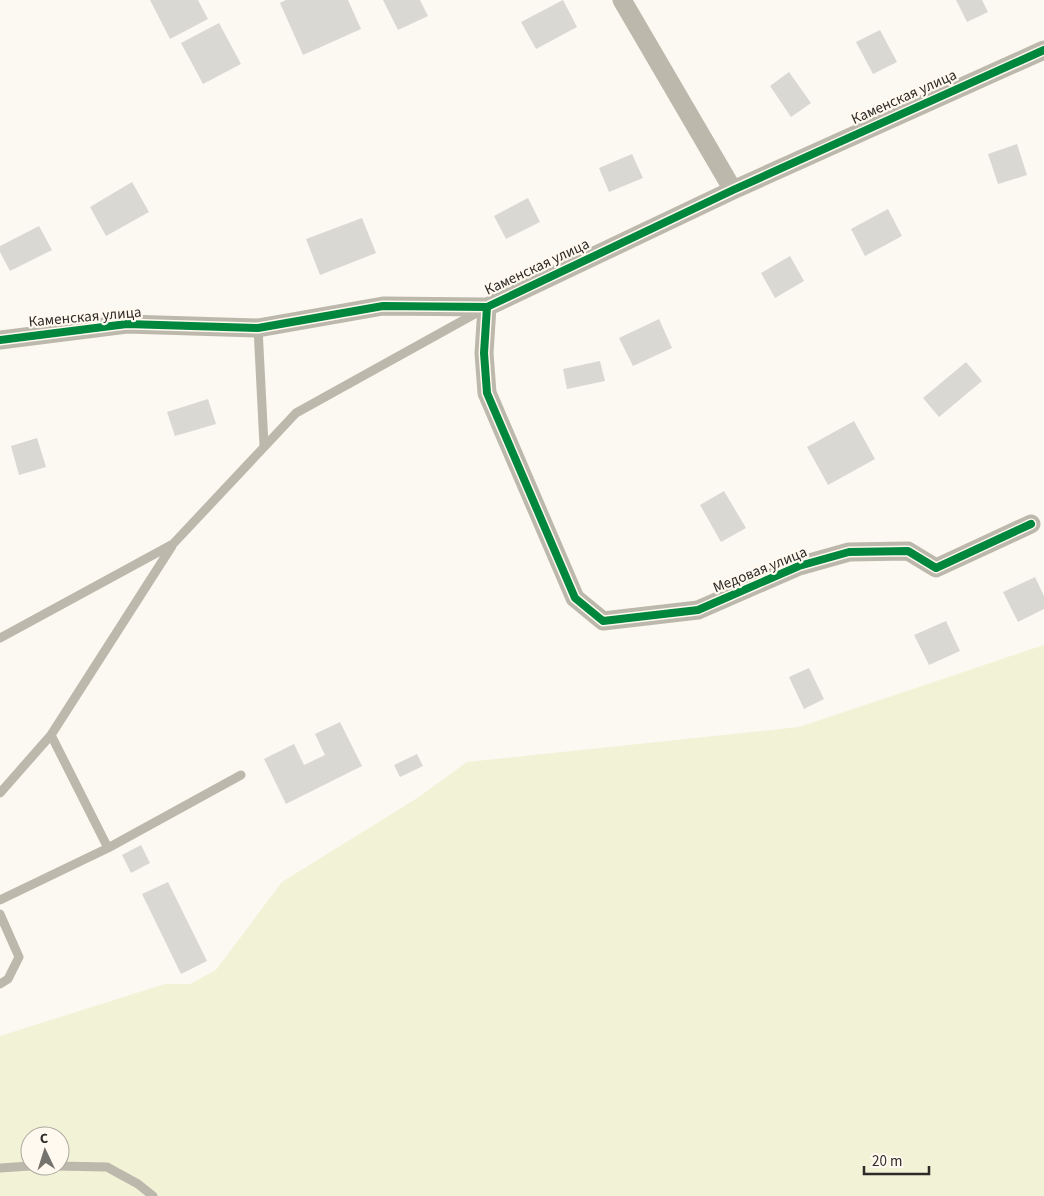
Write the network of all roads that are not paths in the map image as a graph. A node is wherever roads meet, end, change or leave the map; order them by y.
1 (622, 0) edge
2 (1044, 50) edge
3 (733, 190) junction
4 (487, 307) junction
5 (258, 328) junction
6 (0, 340) edge
7 (264, 445) junction
8 (1031, 524) dead end
9 (173, 544) junction
10 (0, 638) edge
11 (51, 735) junction
12 (242, 774) dead end
13 (0, 794) edge
14 (108, 848) junction
15 (0, 900) edge
16 (0, 914) edge
17 (0, 984) edge
18 (70, 1166) edge
19 (20, 1167) edge
20 (0, 1168) edge
21 (153, 1196) edge

1 - 3 street
2 - 3 street, Каменская улица
3 - 4 street, Каменская улица
4 - 5 street, Каменская улица
4 - 7 lane
4 - 8 street, Медовая улица
5 - 6 street, Каменская улица
5 - 7 lane
7 - 9 lane
9 - 10 lane
9 - 11 lane
11 - 13 lane
11 - 14 lane
12 - 14 lane
14 - 15 lane
16 - 17 lane
18 - 21 lane
19 - 20 lane

